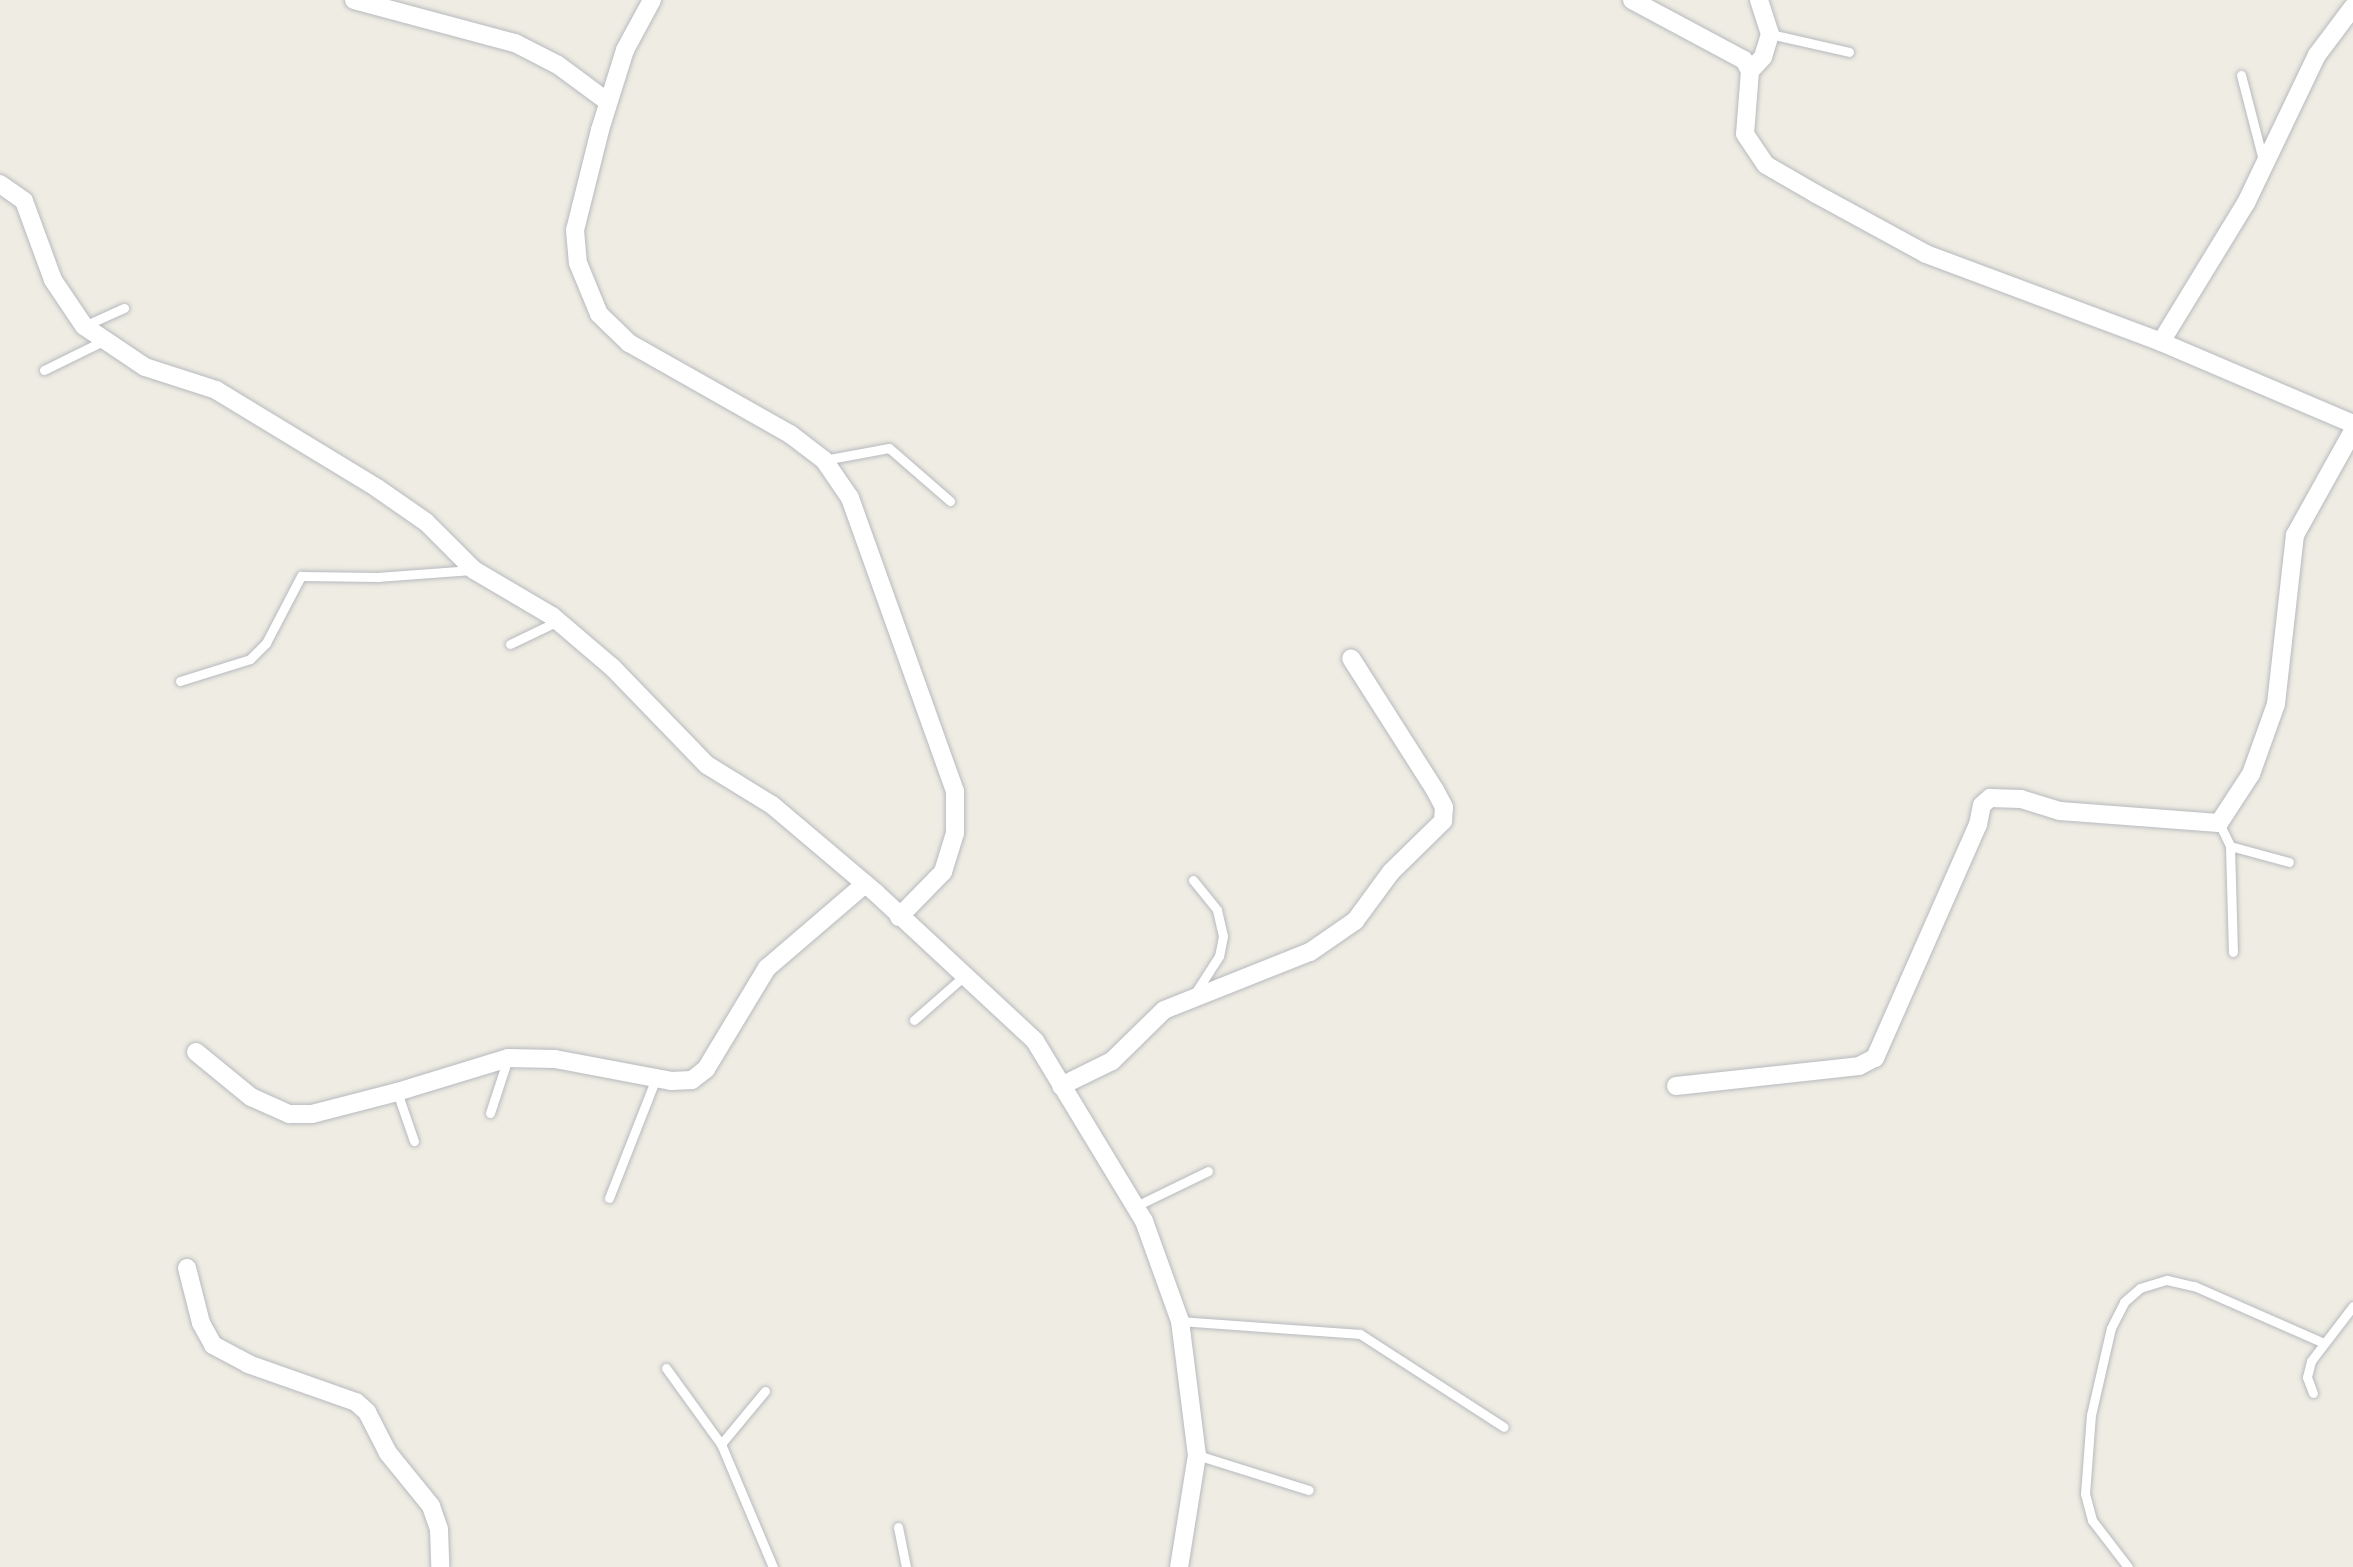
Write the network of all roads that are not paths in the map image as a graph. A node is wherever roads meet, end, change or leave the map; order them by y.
1 (354, 0) edge
2 (652, 0) edge
3 (1632, 0) edge
4 (1759, 0) edge
5 (2353, 7) edge
6 (1770, 34) junction
7 (1849, 52) dead end
8 (1750, 71) junction
9 (2241, 75) dead end
10 (608, 102) junction
11 (2264, 167) junction
12 (0, 184) edge
13 (124, 308) dead end
14 (84, 326) junction
15 (103, 341) junction
16 (2161, 342) junction
17 (44, 370) dead end
18 (2353, 424) edge
19 (2353, 431) edge
20 (824, 460) junction
21 (950, 501) dead end
22 (474, 570) junction
23 (558, 621) junction
24 (510, 644) dead end
25 (1351, 658) dead end
26 (180, 681) dead end
27 (2219, 823) junction
28 (2230, 846) junction
29 (2289, 862) dead end
30 (1193, 880) dead end
31 (865, 884) junction
32 (899, 917) junction
33 (2233, 952) dead end
34 (964, 976) junction
35 (1194, 995) junction
36 (914, 1020) dead end
37 (196, 1052) dead end
38 (508, 1058) junction
39 (656, 1078) junction
40 (1061, 1086) junction
41 (1676, 1086) dead end
42 (397, 1092) junction
43 (490, 1113) dead end
44 (414, 1141) dead end
45 (1208, 1171) dead end
46 (609, 1198) dead end
47 (1136, 1206) junction
48 (187, 1268) dead end
49 (2352, 1311) edge
50 (1180, 1321) junction
51 (2324, 1343) junction
52 (666, 1368) dead end
53 (765, 1391) dead end
54 (2313, 1393) dead end
55 (1504, 1427) dead end
56 (721, 1444) junction
57 (1197, 1455) junction
58 (1309, 1490) dead end
59 (898, 1527) dead end
60 (440, 1567) edge
61 (773, 1567) edge
62 (906, 1567) edge
63 (1179, 1567) edge
64 (2128, 1567) edge

1 - 10 street
2 - 10 street
3 - 8 street
4 - 6 street
5 - 11 street
6 - 7 lane
6 - 8 street
8 - 16 street
9 - 11 lane
10 - 20 street
11 - 16 street
12 - 14 street
13 - 14 lane
14 - 15 street
15 - 17 lane
15 - 22 street
16 - 18 street
19 - 27 street
20 - 21 lane
20 - 32 street
22 - 23 street
22 - 26 lane
23 - 24 lane
23 - 31 street
25 - 35 street
27 - 28 lane
27 - 41 street
28 - 29 lane
28 - 33 lane
30 - 35 lane
31 - 32 street
31 - 39 street
32 - 34 street
34 - 36 lane
34 - 40 street
35 - 40 street
37 - 42 street
38 - 39 street
38 - 42 street
38 - 43 lane
39 - 46 lane
40 - 47 street
42 - 44 lane
45 - 47 lane
47 - 50 street
48 - 60 street
49 - 51 lane
50 - 55 lane
50 - 57 street
51 - 54 lane
51 - 64 lane
52 - 56 lane
53 - 56 lane
56 - 61 lane
57 - 58 lane
57 - 63 street
59 - 62 lane

